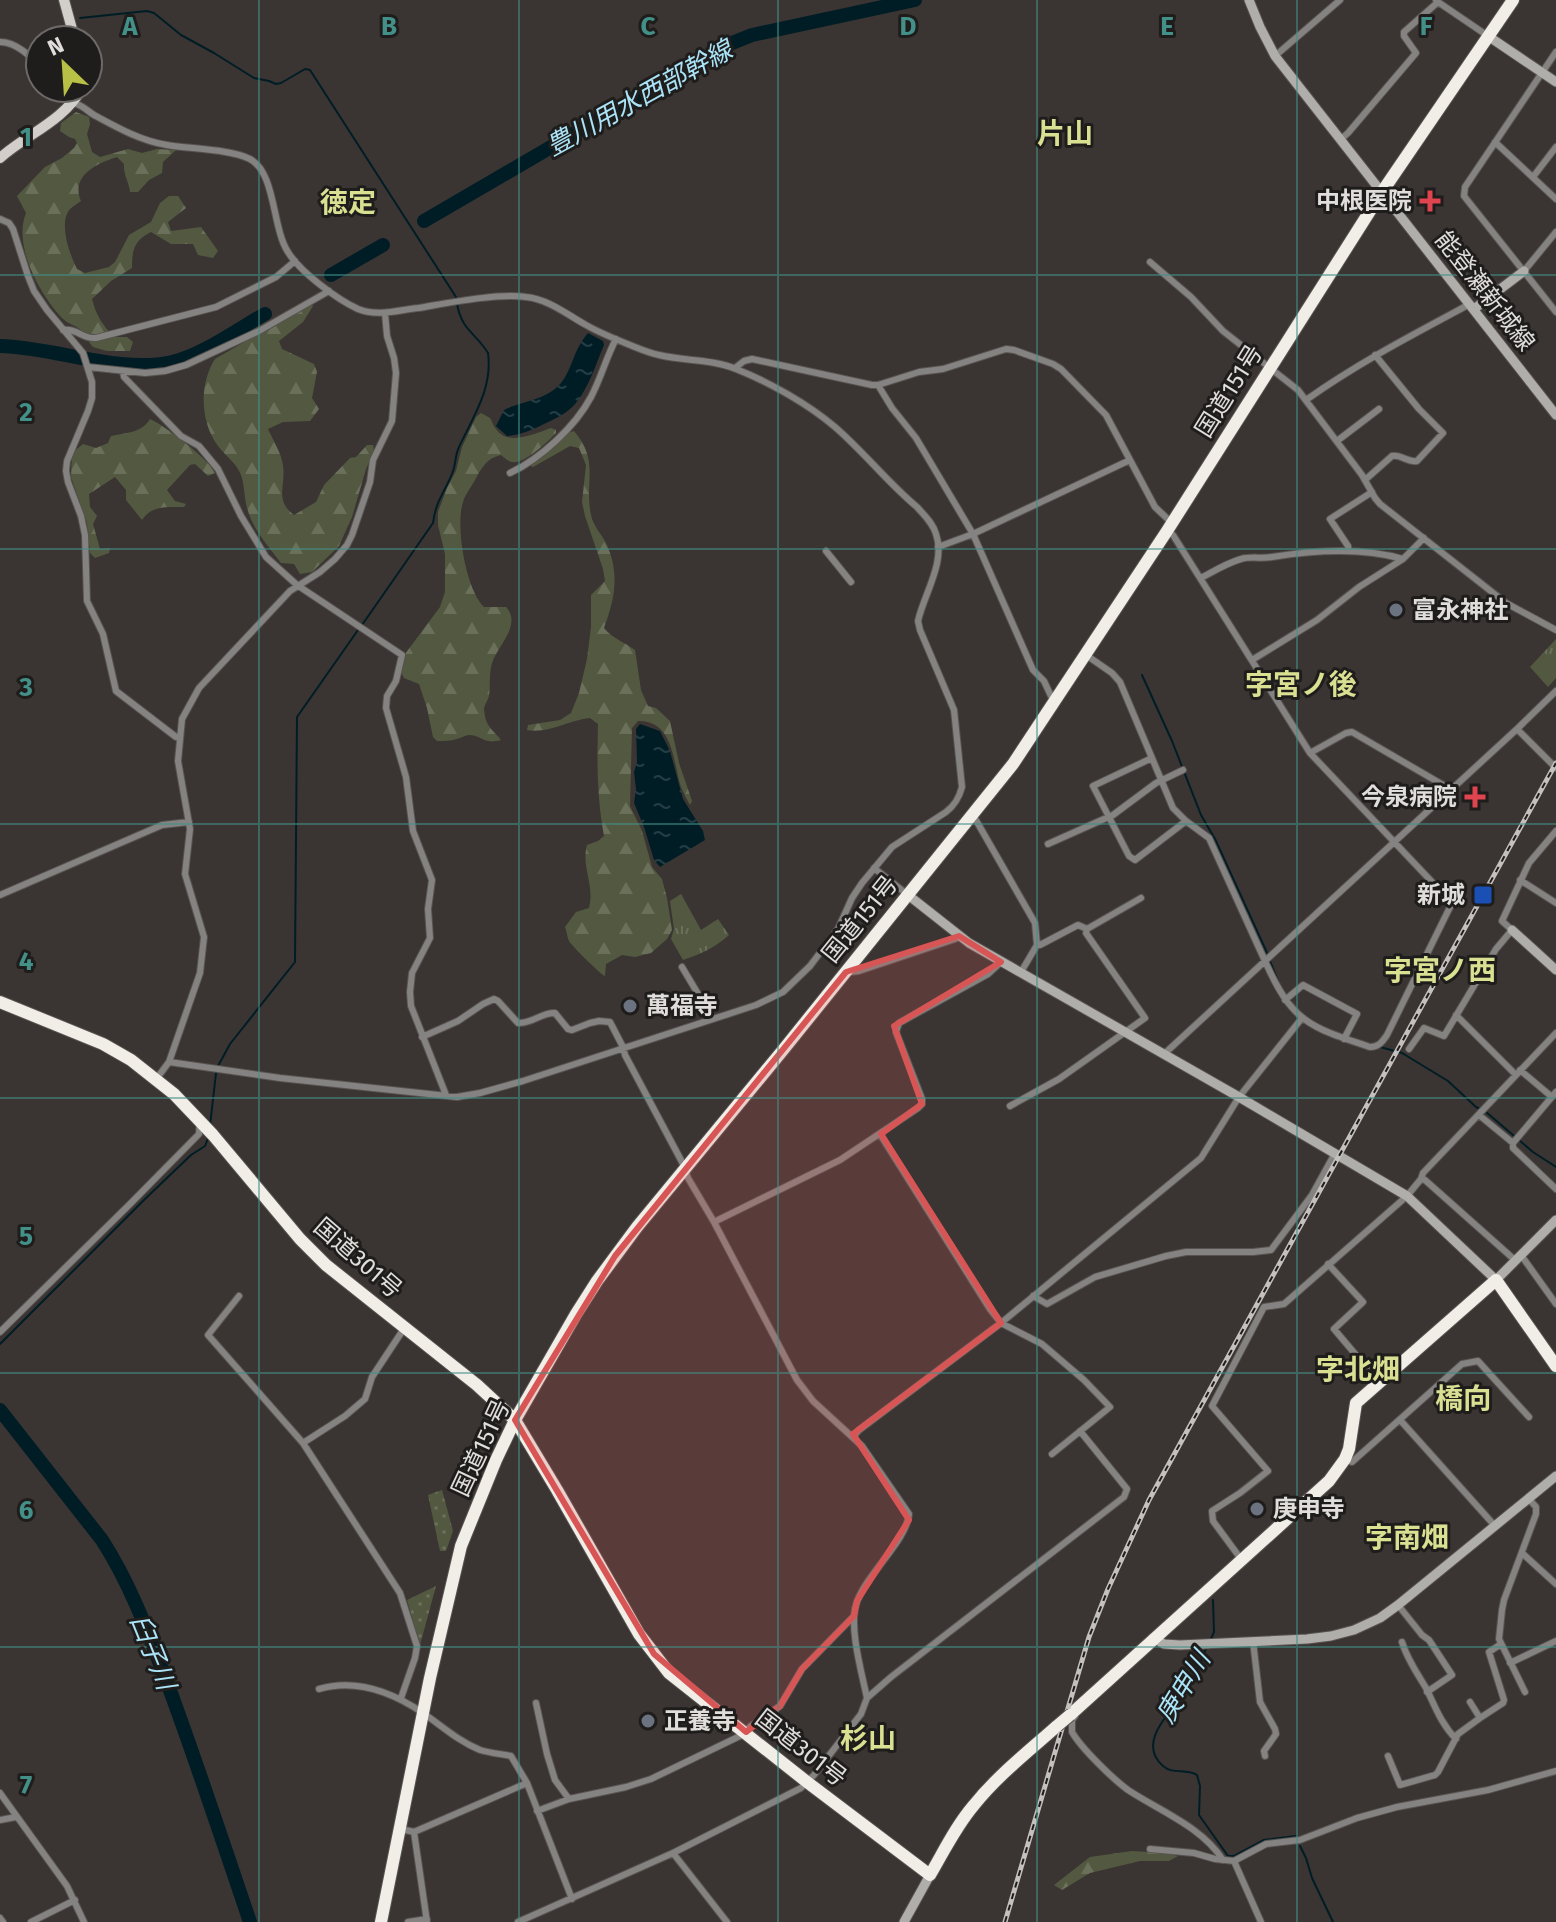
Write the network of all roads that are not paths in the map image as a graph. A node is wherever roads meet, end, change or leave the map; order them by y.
1 (64, 0) edge
2 (1249, 0) edge
3 (1340, 0) edge
4 (1513, 0) edge
5 (1437, 1) edge
6 (71, 24) edge
7 (1488, 36) junction
8 (0, 42) edge
9 (24, 52) edge
10 (1556, 52) edge
11 (1275, 56) junction
12 (1542, 72) junction
13 (1556, 82) edge
14 (72, 104) joint
15 (1341, 139) junction
16 (1495, 142) junction
17 (1556, 147) edge
18 (0, 158) edge
19 (1533, 177) junction
20 (1382, 192) junction
21 (1556, 199) edge
22 (0, 219) edge
23 (1556, 232) edge
24 (295, 261) junction
25 (1150, 262) dead end
26 (1524, 271) junction
27 (329, 291) junction
28 (1472, 307) junction
29 (1556, 312) edge
30 (385, 313) junction
31 (63, 330) junction
32 (616, 339) junction
33 (1375, 355) junction
34 (88, 365) junction
35 (735, 368) junction
36 (1269, 368) junction
37 (123, 372) junction
38 (878, 385) junction
39 (1306, 400) junction
40 (1379, 409) dead end
41 (1556, 415) edge
42 (1337, 441) junction
43 (1130, 460) junction
44 (510, 473) dead end
45 (1365, 480) junction
46 (1372, 492) junction
47 (1170, 527) junction
48 (973, 534) junction
49 (1424, 538) junction
50 (938, 547) junction
51 (826, 551) dead end
52 (1349, 551) junction
53 (1403, 559) junction
54 (1201, 578) junction
55 (851, 582) dead end
56 (297, 585) junction
57 (1556, 630) edge
58 (1086, 655) junction
59 (1252, 660) junction
60 (1556, 691) edge
61 (1056, 700) junction
62 (1517, 729) junction
63 (179, 738) junction
64 (1310, 753) junction
65 (1152, 758) junction
66 (1556, 768) edge
67 (1183, 770) dead end
68 (1161, 780) junction
69 (1450, 789) junction
70 (973, 815) junction
71 (1109, 817) junction
72 (1186, 821) junction
73 (189, 822) junction
74 (1556, 831) edge
75 (1393, 842) junction
76 (1048, 844) dead end
77 (874, 868) junction
78 (1520, 880) junction
79 (0, 895) edge
80 (908, 895) junction
81 (1141, 898) dead end
82 (1556, 903) edge
83 (1087, 929) junction
84 (1512, 930) junction
85 (959, 936) junction
86 (1037, 945) junction
87 (1267, 958) junction
88 (1001, 962) junction
89 (682, 967) dead end
90 (1556, 970) edge
91 (846, 972) junction
92 (1021, 972) junction
93 (1288, 998) junction
94 (0, 1002) edge
95 (1456, 1015) junction
96 (1302, 1018) junction
97 (713, 1019) junction
98 (1124, 1033) junction
99 (1556, 1033) edge
100 (1346, 1036) junction
101 (422, 1037) junction
102 (623, 1047) junction
103 (1409, 1049) dead end
104 (1163, 1055) junction
105 (169, 1062) junction
106 (1518, 1072) junction
107 (157, 1078) junction
108 (1554, 1094) edge
109 (446, 1095) junction
110 (1239, 1097) junction
111 (1010, 1106) dead end
112 (1482, 1112) junction
113 (206, 1128) junction
114 (880, 1134) junction
115 (1515, 1140) junction
116 (1334, 1155) junction
117 (685, 1170) junction
118 (1421, 1179) junction
119 (1556, 1189) edge
120 (1407, 1196) junction
121 (1556, 1220) edge
122 (714, 1222) junction
123 (1518, 1258) junction
124 (1328, 1264) junction
125 (1496, 1280) junction
126 (239, 1296) dead end
127 (1033, 1296) junction
128 (1556, 1304) edge
129 (1001, 1323) junction
130 (405, 1327) junction
131 (0, 1332) edge
132 (1556, 1366) edge
133 (1378, 1381) junction
134 (1529, 1417) dead end
135 (515, 1420) junction
136 (1401, 1421) junction
137 (1080, 1431) junction
138 (853, 1437) junction
139 (303, 1443) junction
140 (1052, 1454) dead end
141 (1345, 1459) junction
142 (1556, 1476) edge
143 (1529, 1499) junction
144 (1495, 1526) junction
145 (1522, 1553) junction
146 (1241, 1559) junction
147 (1556, 1584) edge
148 (1398, 1605) junction
149 (854, 1616) junction
150 (1153, 1638) junction
151 (1253, 1641) junction
152 (1556, 1641) edge
153 (1402, 1642) dead end
154 (1501, 1644) junction
155 (1510, 1663) junction
156 (319, 1689) dead end
157 (1427, 1692) junction
158 (1525, 1692) dead end
159 (401, 1698) junction
160 (867, 1698) junction
161 (1470, 1702) dead end
162 (536, 1703) dead end
163 (1072, 1713) junction
164 (424, 1714) junction
165 (1480, 1718) junction
166 (746, 1732) junction
167 (1456, 1739) junction
168 (1265, 1756) dead end
169 (1388, 1756) dead end
170 (1556, 1771) edge
171 (807, 1782) junction
172 (527, 1783) junction
173 (0, 1793) edge
174 (569, 1799) junction
175 (537, 1811) junction
176 (16, 1817) junction
177 (0, 1820) edge
178 (407, 1830) junction
179 (1150, 1849) dead end
180 (673, 1853) junction
181 (1223, 1860) junction
182 (1234, 1861) junction
183 (930, 1875) junction
184 (572, 1899) junction
185 (75, 1900) junction
186 (534, 1919) edge
187 (427, 1920) edge
188 (31, 1922) edge
189 (84, 1922) edge
190 (381, 1922) edge
191 (408, 1922) edge
192 (518, 1922) edge
193 (727, 1922) edge
194 (904, 1922) edge
195 (1261, 1922) edge

1 - 6 main road
2 - 11 street, 能登瀬新城線
3 - 11 street
4 - 7 highway, 国道151号
5 - 7 street
5 - 15 street
7 - 12 street
7 - 20 highway, 国道151号
8 - 9 street
10 - 12 street
11 - 15 street, 能登瀬新城線
12 - 13 street
12 - 16 street
14 - 18 main road
14 - 24 street
15 - 20 street, 能登瀬新城線
16 - 19 street
16 - 26 street
17 - 19 street
19 - 21 street
20 - 28 street, 能登瀬新城線
20 - 36 highway, 国道151号
22 - 31 street
23 - 26 street
24 - 27 street
24 - 31 street
25 - 36 street
26 - 28 street
26 - 29 street
27 - 30 street
27 - 37 street
28 - 33 street
28 - 41 street, 能登瀬新城線
30 - 32 street
30 - 56 street
31 - 34 street
32 - 35 street
32 - 44 street
33 - 39 street
33 - 45 street
34 - 37 street
34 - 63 street
35 - 38 street
35 - 50 street
36 - 39 street
36 - 47 highway, 国道151号
37 - 56 street
38 - 43 street
38 - 48 street
39 - 42 street
40 - 42 street
42 - 45 street
43 - 47 street
43 - 48 street
45 - 46 street
46 - 49 street
46 - 52 street
47 - 54 street
47 - 58 highway, 国道151号
48 - 50 street
48 - 61 street
49 - 53 street
49 - 57 street
50 - 77 street
51 - 55 street
52 - 53 street
52 - 54 street
53 - 59 street
54 - 59 street
56 - 63 street
56 - 101 street
58 - 61 highway, 国道151号
58 - 65 street
59 - 64 street
60 - 62 street
61 - 70 highway, 国道151号
62 - 66 street
62 - 69 street
63 - 73 street
64 - 69 street
64 - 75 street
65 - 68 street
65 - 71 street
67 - 68 street
68 - 71 street
68 - 72 street
69 - 75 street
70 - 80 highway, 国道151号
70 - 86 street
71 - 72 street
71 - 76 street
72 - 87 street
73 - 79 street
73 - 105 street
74 - 78 street
75 - 87 street
75 - 100 street
77 - 80 street
77 - 97 street
78 - 82 street
78 - 84 street
80 - 85 street
80 - 91 highway, 国道151号
81 - 83 street
83 - 86 street
83 - 98 street
84 - 90 street
84 - 95 street
85 - 88 street
85 - 91 street
86 - 92 street
87 - 93 street
87 - 104 street
88 - 92 street
88 - 114 street
89 - 97 street
91 - 117 highway, 国道151号
92 - 98 street
93 - 96 street
93 - 100 street
94 - 107 highway, 国道301号
95 - 103 street
95 - 106 street
96 - 100 street
96 - 110 street
97 - 102 street
98 - 104 street
98 - 111 street
99 - 106 street
101 - 102 street
101 - 109 street
102 - 109 street
102 - 117 street
104 - 110 street
105 - 107 street
105 - 109 street
106 - 108 street
106 - 112 street
107 - 113 highway, 国道301号
108 - 115 street
110 - 116 street
110 - 127 street
112 - 115 street
112 - 118 street
113 - 130 highway, 国道301号
113 - 131 street
114 - 122 street
114 - 129 street
115 - 119 street
116 - 120 street
116 - 127 street
117 - 122 street
117 - 135 highway, 国道151号
118 - 120 street
118 - 123 street
120 - 124 street
120 - 125 street
121 - 123 street
122 - 138 street
123 - 125 street
123 - 128 street
124 - 133 street
124 - 146 street
125 - 132 highway
125 - 133 highway
126 - 139 street
127 - 129 street
129 - 137 street
129 - 138 street
130 - 135 highway, 国道301号
130 - 139 street
133 - 141 highway
134 - 136 street
135 - 164 highway, 国道151号
135 - 166 highway, 国道301号
136 - 141 street
136 - 144 street
137 - 140 street
137 - 160 street
138 - 149 street
139 - 159 street
141 - 146 highway
142 - 143 street
143 - 144 street
143 - 145 street
144 - 148 street
145 - 147 street
145 - 154 street
146 - 150 highway
148 - 151 street
148 - 157 street
149 - 160 street
149 - 166 street
150 - 151 street
150 - 163 highway
151 - 168 street
152 - 155 street
153 - 157 street
154 - 155 street
154 - 165 street
155 - 158 street
156 - 159 street
157 - 167 street
159 - 164 street
160 - 171 street
161 - 165 street
162 - 174 street
163 - 181 street
163 - 183 highway, bridge
164 - 172 street
164 - 178 highway, 国道151号
165 - 167 street
166 - 171 highway, 国道301号
166 - 174 street
167 - 169 street
170 - 182 street
171 - 180 street
171 - 183 highway, 国道301号
172 - 175 street
172 - 178 street
173 - 176 street
174 - 175 street
175 - 184 street
176 - 177 street
176 - 185 street
178 - 187 street
178 - 190 highway, 国道151号
179 - 181 street
180 - 184 street
180 - 193 street
181 - 182 street
182 - 195 street
183 - 194 street
184 - 186 street
185 - 188 street
185 - 189 street
186 - 192 street
187 - 191 street

